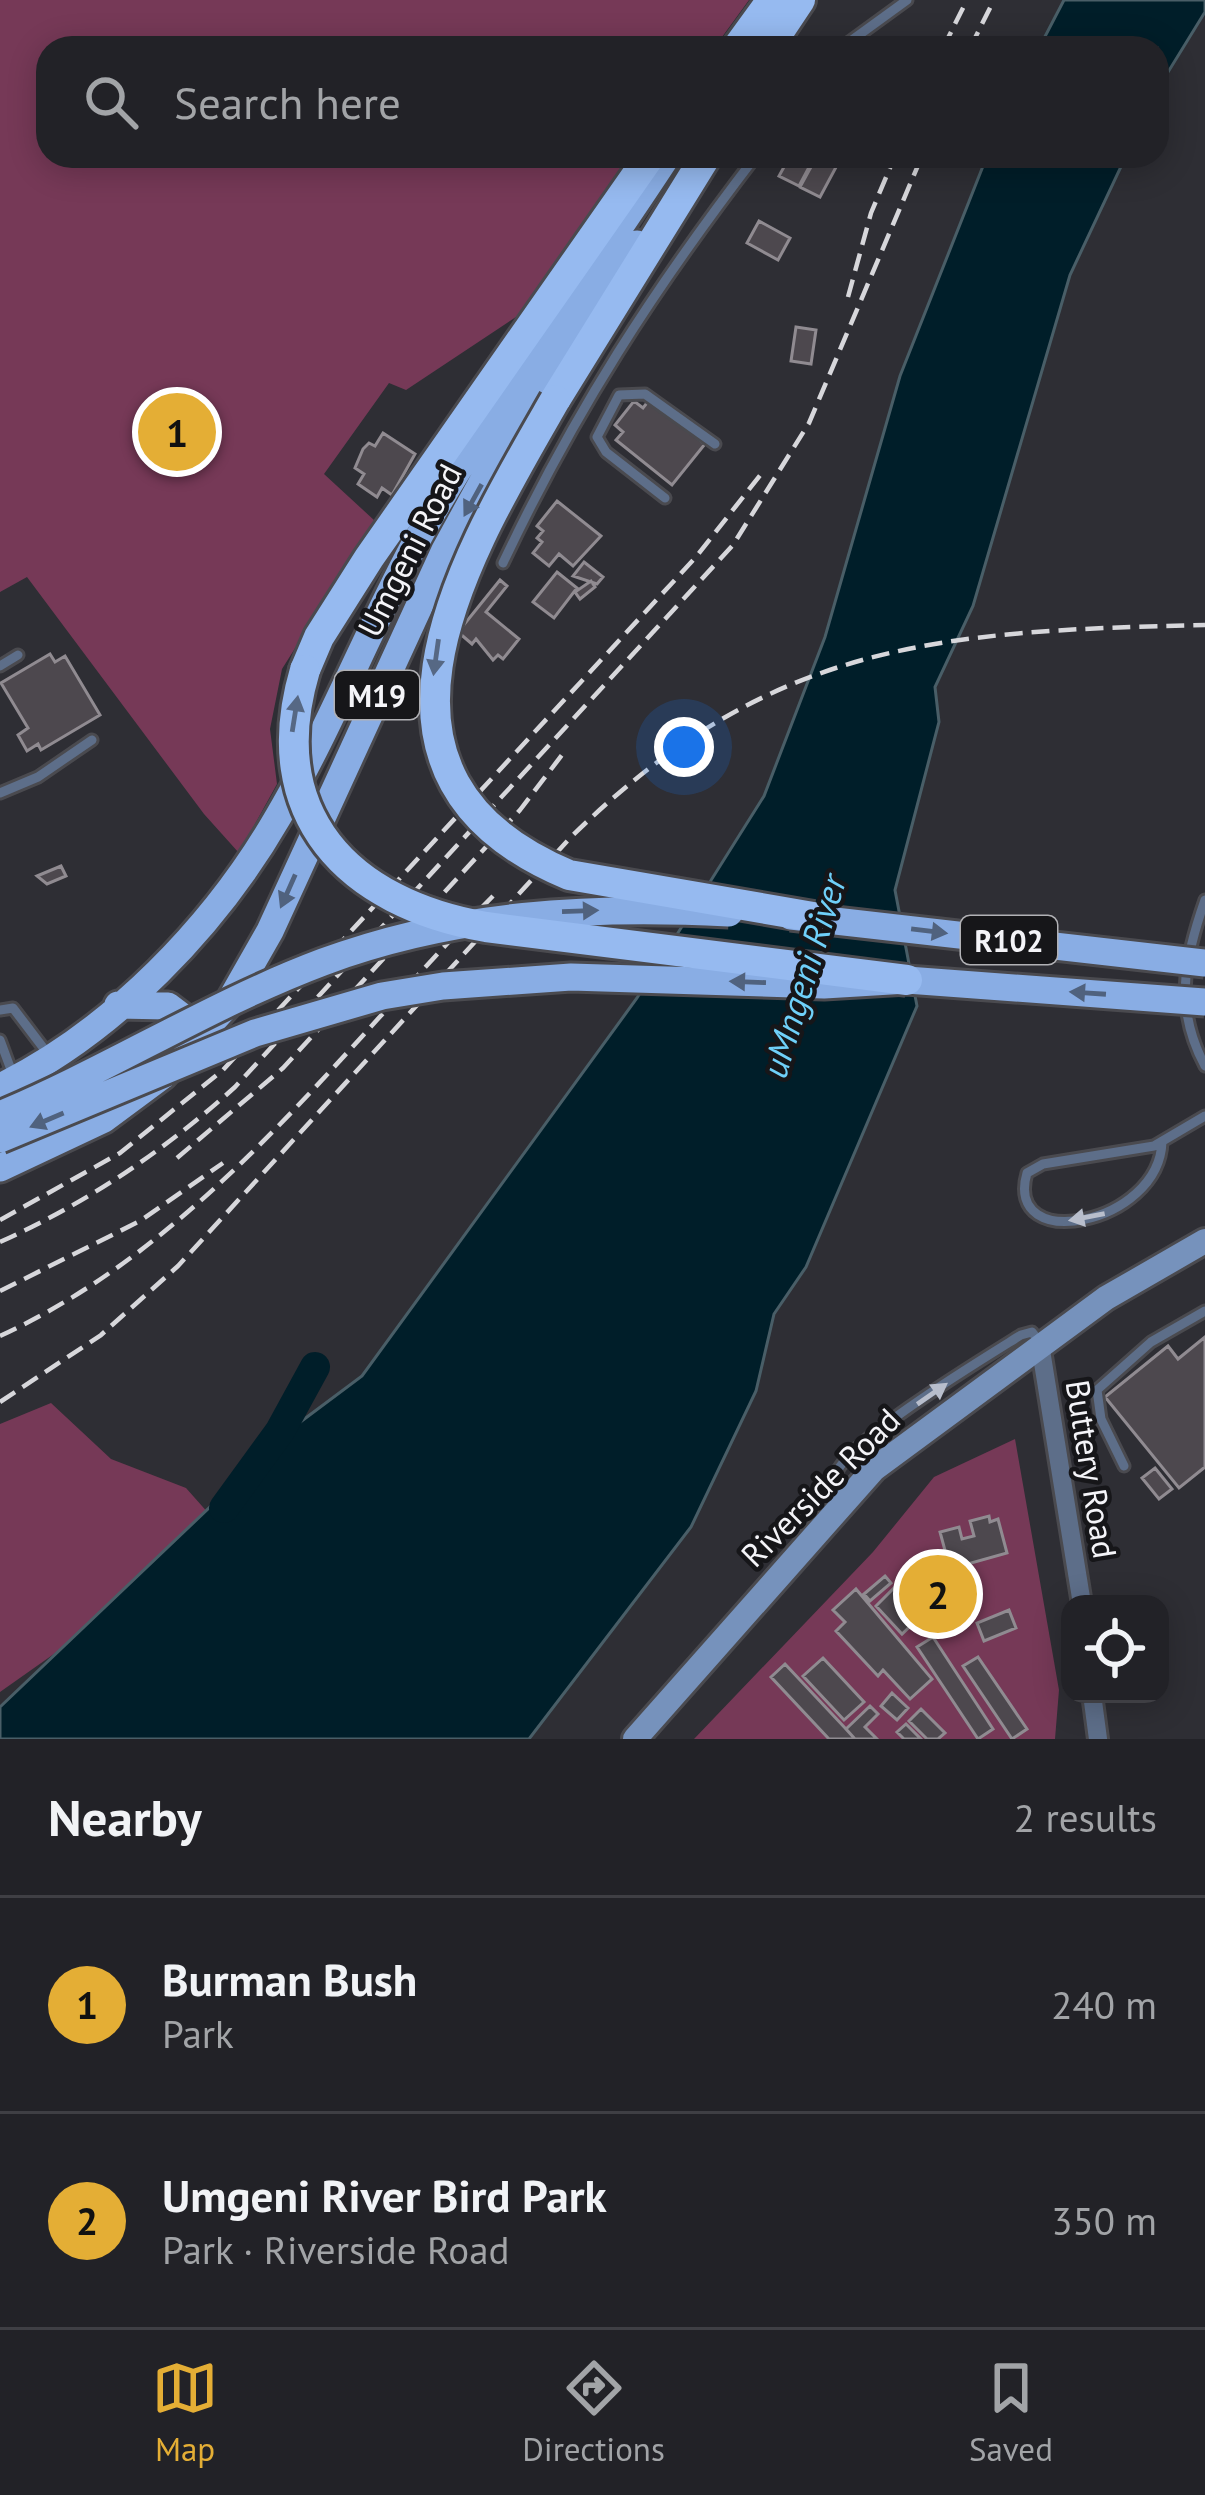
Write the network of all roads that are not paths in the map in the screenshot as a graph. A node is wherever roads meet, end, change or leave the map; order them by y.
1 (772, 0) edge
2 (800, 0) edge
3 (907, 0) edge
4 (746, 36) edge
5 (777, 36) edge
6 (858, 36) edge
7 (641, 168) edge
8 (660, 168) edge
9 (693, 168) edge
10 (695, 168) edge
11 (747, 168) edge
12 (569, 401) junction
13 (605, 415) junction
14 (715, 444) dead end
15 (664, 499) dead end
16 (502, 563) dead end
17 (18, 655) dead end
18 (0, 666) edge
19 (92, 740) dead end
20 (0, 794) edge
21 (1205, 900) edge
22 (813, 917) junction
23 (1202, 920) edge
24 (1205, 963) edge
25 (907, 980) junction
26 (1205, 1002) edge
27 (118, 1005) junction
28 (0, 1010) edge
29 (205, 1034) junction
30 (0, 1040) edge
31 (50, 1058) junction
32 (1205, 1066) edge
33 (8, 1084) edge
34 (0, 1115) edge
35 (1205, 1116) edge
36 (0, 1139) edge
37 (1162, 1142) junction
38 (0, 1168) edge
39 (1205, 1241) edge
40 (1205, 1311) edge
41 (1040, 1344) junction
42 (1124, 1466) dead end
43 (1081, 1595) edge
44 (1093, 1703) edge
45 (635, 1739) edge
46 (1098, 1739) edge

1 - 4 highway
2 - 5 highway
3 - 6 lane
25 -> 7 highway, bridge
8 - 27 main road, Umgeni Road / M19
9 -> 29 main road, Umgeni Road / M19
10 - 12 highway
11 - 12 lane
12 - 13 lane
12 - 16 lane
12 -> 22 highway, bridge
13 - 14 lane
13 - 15 lane
17 - 18 lane
19 - 20 lane
21 - 23 lane
22 -> 24 main road, R102, bridge
34 -> 22 main road, bridge
23 - 32 lane
26 -> 25 main road, R102, bridge
25 -> 36 main road, bridge
27 - 29 main road
27 - 31 main road, Umgeni Road / M19
28 - 31 lane
29 - 38 main road, Umgeni Road / M19
30 - 33 lane
31 - 33 main road, Umgeni Road / M19
35 - 37 lane
37 -> 37 lane
39 - 41 main road, Riverside Road
40 - 42 lane
41 - 43 street, Buttery Road
41 - 45 main road, Riverside Road
44 - 46 street

